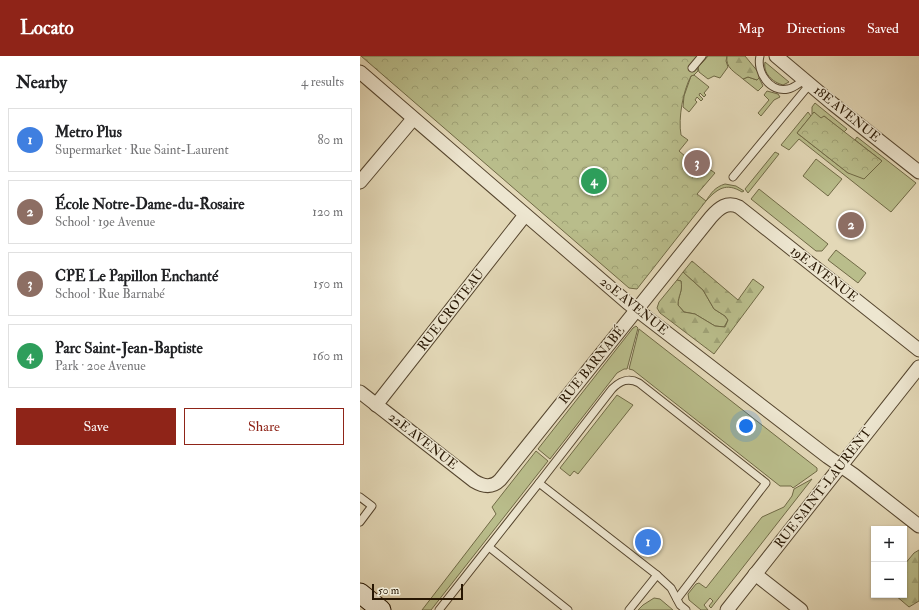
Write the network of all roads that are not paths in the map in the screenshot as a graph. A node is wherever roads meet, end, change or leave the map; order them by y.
1 (702, 56) edge
2 (760, 56) edge
3 (776, 56) edge
4 (692, 68) dead end
5 (360, 72) edge
6 (807, 82) junction
7 (413, 119) junction
8 (919, 172) edge
9 (733, 177) dead end
10 (360, 182) edge
11 (726, 205) joint
12 (525, 216) junction
13 (637, 310) junction
14 (919, 350) edge
15 (919, 367) edge
16 (360, 392) edge
17 (376, 405) junction
18 (841, 465) junction
19 (539, 483) junction
20 (487, 487) joint
21 (360, 497) edge
22 (360, 522) edge
23 (919, 526) edge
24 (489, 547) junction
25 (755, 574) junction
26 (656, 575) junction
27 (360, 593) edge
28 (677, 599) junction
29 (444, 609) edge
30 (381, 610) edge
31 (568, 610) edge
32 (629, 610) edge
33 (686, 610) edge
34 (727, 610) edge
35 (801, 610) edge

1 - 4 lane
2 - 6 lane
3 - 6 street, 18E AVENUE
5 - 7 street, 20E AVENUE
6 - 8 street, 18E AVENUE
6 - 9 lane
7 - 10 street
7 - 12 street, 20E AVENUE
11 - 13 street, RUE BARNABÉ
11 - 14 street, 19E AVENUE
12 - 13 street, 20E AVENUE
12 - 17 street, RUE CROTEAU
13 - 18 street, 20E AVENUE
13 - 20 street, RUE BARNABÉ
15 - 18 street, RUE SAINT-LAURENT
16 - 17 street, 22E AVENUE
17 - 20 street, 22E AVENUE
18 - 23 street, 20E AVENUE
18 - 25 street, RUE SAINT-LAURENT
19 - 24 lane
19 - 26 lane
19 - 28 lane
21 - 22 lane
24 - 29 lane
24 - 31 lane
25 - 34 street, RUE SAINT-LAURENT
25 - 35 street
26 - 28 lane
26 - 32 lane
27 - 30 main road
28 - 33 lane

